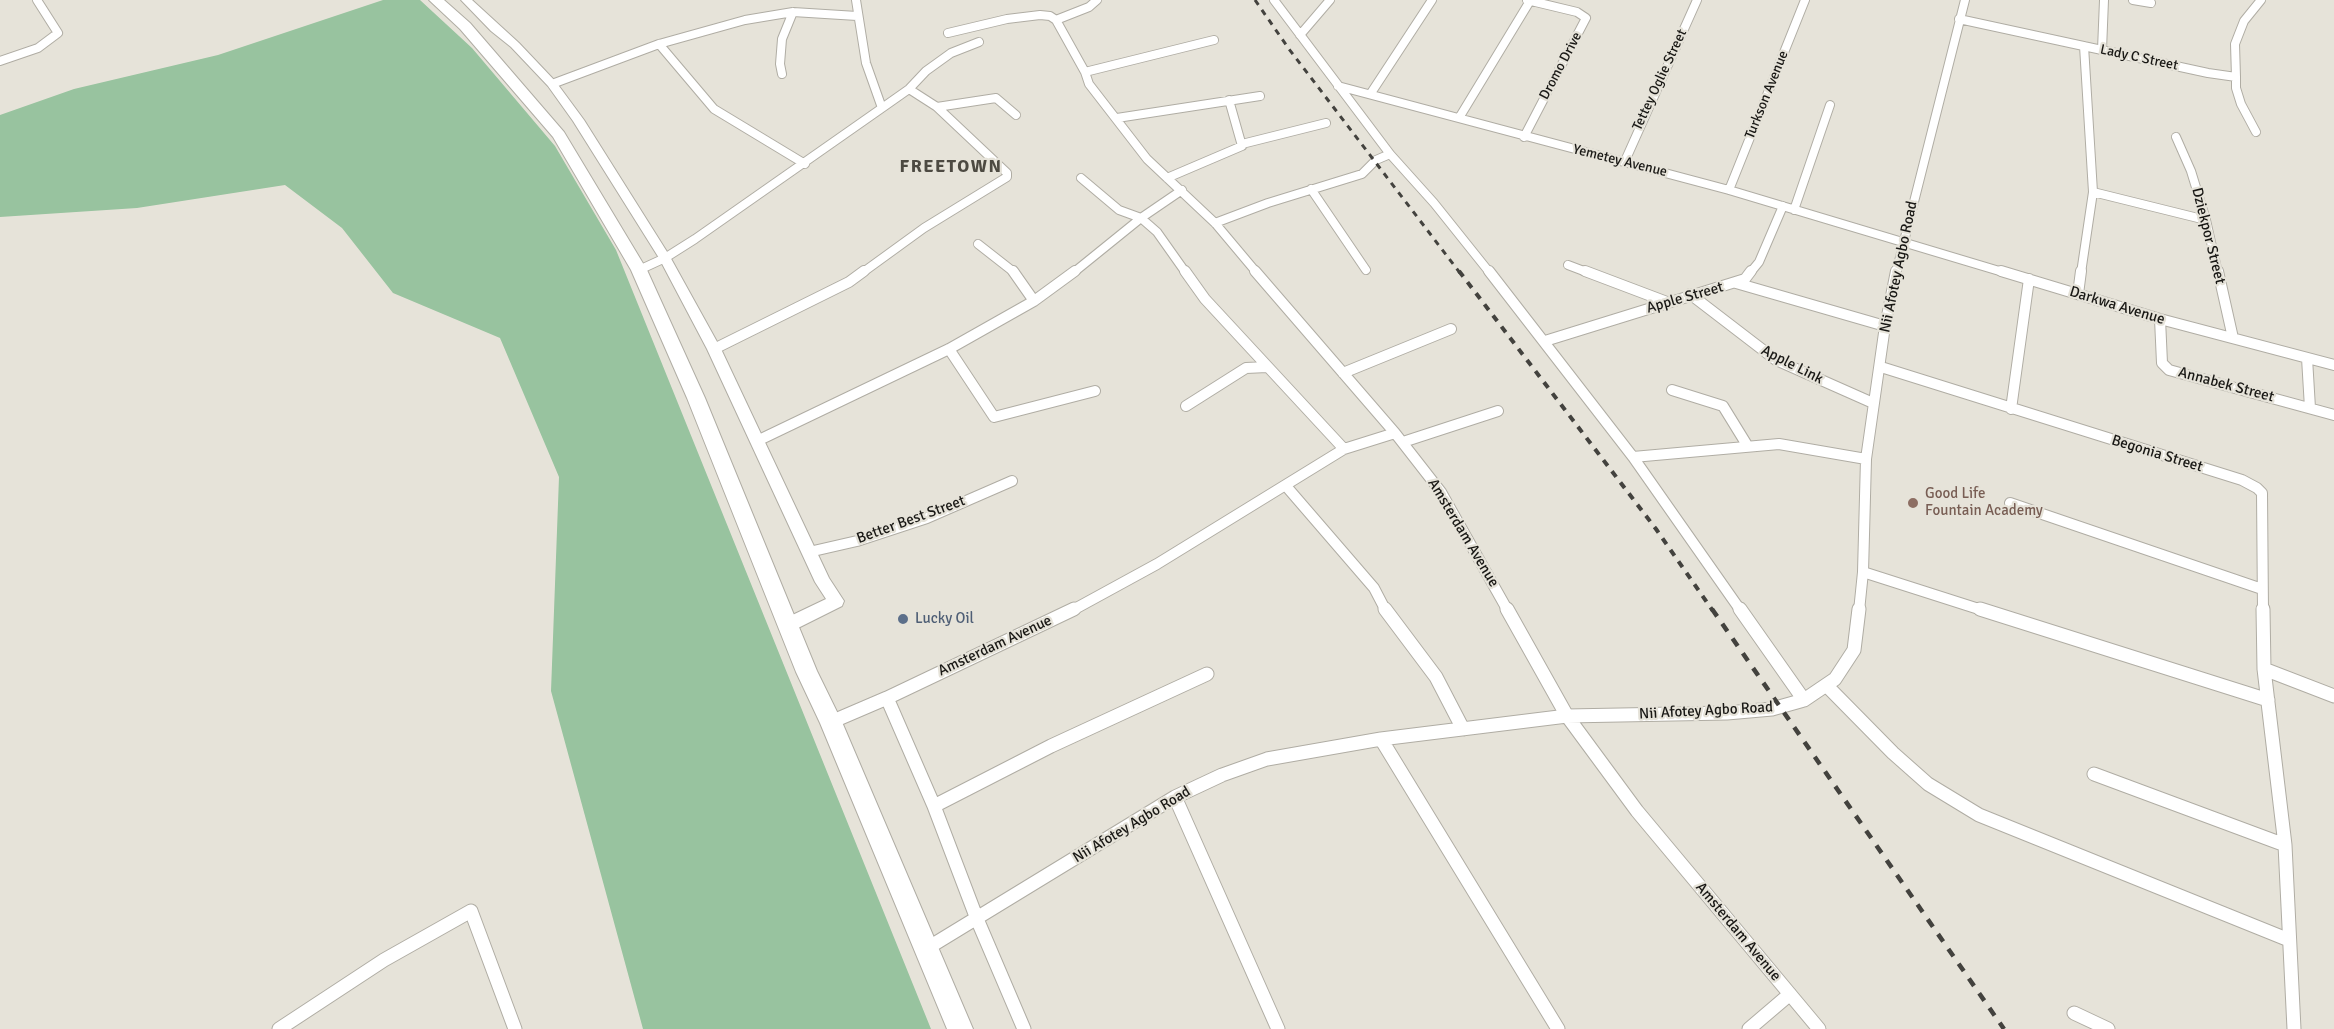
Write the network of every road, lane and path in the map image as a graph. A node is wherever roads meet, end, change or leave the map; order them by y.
1 (37, 0) edge
2 (436, 0) edge
3 (466, 0) edge
4 (856, 0) edge
5 (1096, 0) edge
6 (1274, 0) edge
7 (1330, 0) edge
8 (1432, 0) edge
9 (1529, 0) edge
10 (1698, 0) edge
11 (1805, 0) edge
12 (1965, 0) edge
13 (2104, 0) edge
14 (2133, 0) edge
15 (2261, 0) edge
16 (2151, 3) dead end
17 (793, 12) junction
18 (857, 16) junction
19 (1959, 19) junction
20 (1056, 20) junction
21 (948, 33) dead end
22 (1300, 35) junction
23 (1214, 40) dead end
24 (979, 42) dead end
25 (659, 44) junction
26 (2084, 46) junction
27 (2102, 50) junction
28 (0, 61) edge
29 (1085, 72) junction
30 (782, 74) dead end
31 (2236, 77) junction
32 (552, 84) junction
33 (1338, 86) junction
34 (909, 89) junction
35 (1371, 93) junction
36 (1260, 96) dead end
37 (1229, 100) junction
38 (1830, 105) dead end
39 (937, 107) junction
40 (882, 108) junction
41 (1016, 115) dead end
42 (1117, 118) junction
43 (1458, 118) junction
44 (1326, 123) dead end
45 (2256, 132) dead end
46 (2176, 136) dead end
47 (1524, 137) junction
48 (1242, 144) junction
49 (1390, 154) junction
50 (1625, 161) junction
51 (805, 164) junction
52 (1081, 178) dead end
53 (1167, 178) junction
54 (1311, 189) junction
55 (1182, 190) junction
56 (1728, 190) junction
57 (2093, 192) junction
58 (1783, 206) junction
59 (1794, 210) junction
60 (1141, 218) junction
61 (2206, 220) junction
62 (1215, 223) junction
63 (1902, 242) junction
64 (978, 244) dead end
65 (665, 258) junction
66 (1568, 265) dead end
67 (639, 270) junction
68 (1366, 270) dead end
69 (2029, 279) junction
70 (1736, 283) junction
71 (1690, 294) junction
72 (2078, 294) junction
73 (1034, 301) junction
74 (1667, 302) junction
75 (2160, 320) junction
76 (1885, 326) junction
77 (1451, 329) dead end
78 (2233, 338) junction
79 (1545, 341) junction
80 (714, 349) junction
81 (949, 349) junction
82 (2307, 358) junction
83 (2334, 365) edge
84 (1881, 367) junction
85 (1267, 368) junction
86 (1343, 373) junction
87 (1672, 390) dead end
88 (1095, 391) dead end
89 (1873, 403) junction
90 (1186, 406) dead end
91 (2310, 408) junction
92 (2011, 409) junction
93 (1498, 411) dead end
94 (2334, 415) edge
95 (1399, 437) junction
96 (757, 441) junction
97 (1748, 445) junction
98 (1344, 449) junction
99 (1633, 457) junction
100 (1866, 459) junction
101 (1012, 481) dead end
102 (1286, 486) junction
103 (2010, 503) dead end
104 (809, 552) junction
105 (1863, 572) junction
106 (2262, 589) junction
107 (788, 625) junction
108 (2264, 669) junction
109 (1207, 674) dead end
110 (1826, 686) junction
111 (2334, 696) edge
112 (887, 698) junction
113 (1804, 700) junction
114 (2268, 700) junction
115 (1567, 716) junction
116 (831, 722) junction
117 (1463, 729) junction
118 (1381, 739) junction
119 (2094, 774) dead end
120 (1175, 797) junction
121 (934, 806) junction
122 (2284, 845) junction
123 (977, 919) junction
124 (2289, 940) junction
125 (926, 949) junction
126 (1790, 994) junction
127 (2074, 1013) dead end
128 (279, 1029) edge
129 (515, 1029) edge
130 (960, 1029) edge
131 (1024, 1029) edge
132 (1278, 1029) edge
133 (1558, 1029) edge
134 (1749, 1029) edge
135 (1819, 1029) edge
136 (2108, 1029) edge
137 (2295, 1029) edge

1 - 28 street
2 - 67 highway
3 - 32 street
4 - 18 street
5 - 20 street
6 - 22 street
7 - 22 street
8 - 35 street
9 - 43 street
9 - 47 street, Dromo Drive
10 - 50 street, Tettey Oglie Street
11 - 56 street, Turkson Avenue
12 - 19 street, Nii Afotey Agbo Road
13 - 27 street
14 - 16 street
15 - 31 street
17 - 18 street
17 - 25 street
17 - 30 street
18 - 40 street
19 - 26 street, Lady C Street
19 - 63 street, Nii Afotey Agbo Road
20 - 21 street
20 - 29 street
22 - 33 street
23 - 29 street
24 - 34 street
25 - 32 street
25 - 51 street
26 - 27 street, Lady C Street
26 - 57 street
27 - 31 street, Lady C Street
29 - 42 street
31 - 45 street
32 - 65 street
33 - 35 street, Yemetey Avenue
33 - 49 street
34 - 39 street
34 - 40 street
35 - 43 street, Yemetey Avenue
36 - 37 street
37 - 42 street
37 - 48 street
38 - 59 street
39 - 41 street
39 - 80 street
40 - 51 street
42 - 53 street
43 - 47 street, Yemetey Avenue
44 - 48 street
46 - 61 street, Dziekpor Street
47 - 50 street, Yemetey Avenue
48 - 53 street
49 - 54 street
49 - 79 street
50 - 56 street, Yemetey Avenue
51 - 65 street
52 - 60 street
53 - 55 street
54 - 62 street
54 - 68 street
55 - 60 street
55 - 62 street
56 - 58 street, Yemetey Avenue
57 - 61 street
57 - 72 street
58 - 59 street, Yemetey Avenue
58 - 70 street, Apple Street
59 - 63 street, Yemetey Avenue
60 - 73 street
60 - 85 street
61 - 78 street, Dziekpor Street
62 - 86 street
63 - 69 street, Darkwa Avenue
63 - 76 street, Nii Afotey Agbo Road
64 - 73 street
65 - 67 street
65 - 80 street
66 - 74 street
67 - 107 highway
69 - 72 street, Darkwa Avenue
69 - 92 street
70 - 71 street, Apple Street
70 - 76 street
71 - 74 street, Apple Street
71 - 89 street, Apple Link
72 - 75 street, Darkwa Avenue
73 - 81 street
74 - 79 street, Apple Street
75 - 78 street, Darkwa Avenue
75 - 91 street, Annabek Street
76 - 84 street, Nii Afotey Agbo Road
77 - 86 street
78 - 82 street, Darkwa Avenue
79 - 99 street
80 - 96 street
81 - 88 street
81 - 96 street
82 - 83 street, Darkwa Avenue
82 - 91 street
84 - 89 street, Nii Afotey Agbo Road
84 - 92 street, Begonia Street
85 - 90 street
85 - 98 street
86 - 95 street
87 - 97 street
89 - 100 street, Nii Afotey Agbo Road
91 - 94 street, Annabek Street
92 - 106 street, Begonia Street
93 - 95 street
95 - 98 street, Amsterdam Avenue
95 - 115 street, Amsterdam Avenue
96 - 104 street
97 - 99 street
97 - 100 street
98 - 102 street, Amsterdam Avenue
99 - 113 street
100 - 105 street, Nii Afotey Agbo Road
101 - 104 street, Better Best Street
102 - 112 street, Amsterdam Avenue
102 - 117 street
103 - 106 street
104 - 107 street
105 - 110 street, Nii Afotey Agbo Road
105 - 114 street
106 - 108 street, Begonia Street
107 - 116 highway
108 - 111 street
108 - 114 street, Begonia Street
109 - 121 street
110 - 113 street, Nii Afotey Agbo Road
110 - 124 street
112 - 116 street, Amsterdam Avenue
112 - 121 street
113 - 115 street, Nii Afotey Agbo Road
114 - 122 street, Begonia Street
115 - 117 street, Nii Afotey Agbo Road
115 - 126 street, Amsterdam Avenue
116 - 125 highway
117 - 118 street, Nii Afotey Agbo Road
118 - 120 street, Nii Afotey Agbo Road
118 - 133 street
119 - 122 street
120 - 123 street, Nii Afotey Agbo Road
120 - 132 street
121 - 123 street
122 - 124 street, Begonia Street
123 - 125 street, Nii Afotey Agbo Road
123 - 131 street
124 - 137 street, Begonia Street
125 - 130 highway
126 - 134 street
126 - 135 street, Amsterdam Avenue
127 - 136 street
128 - 129 street

